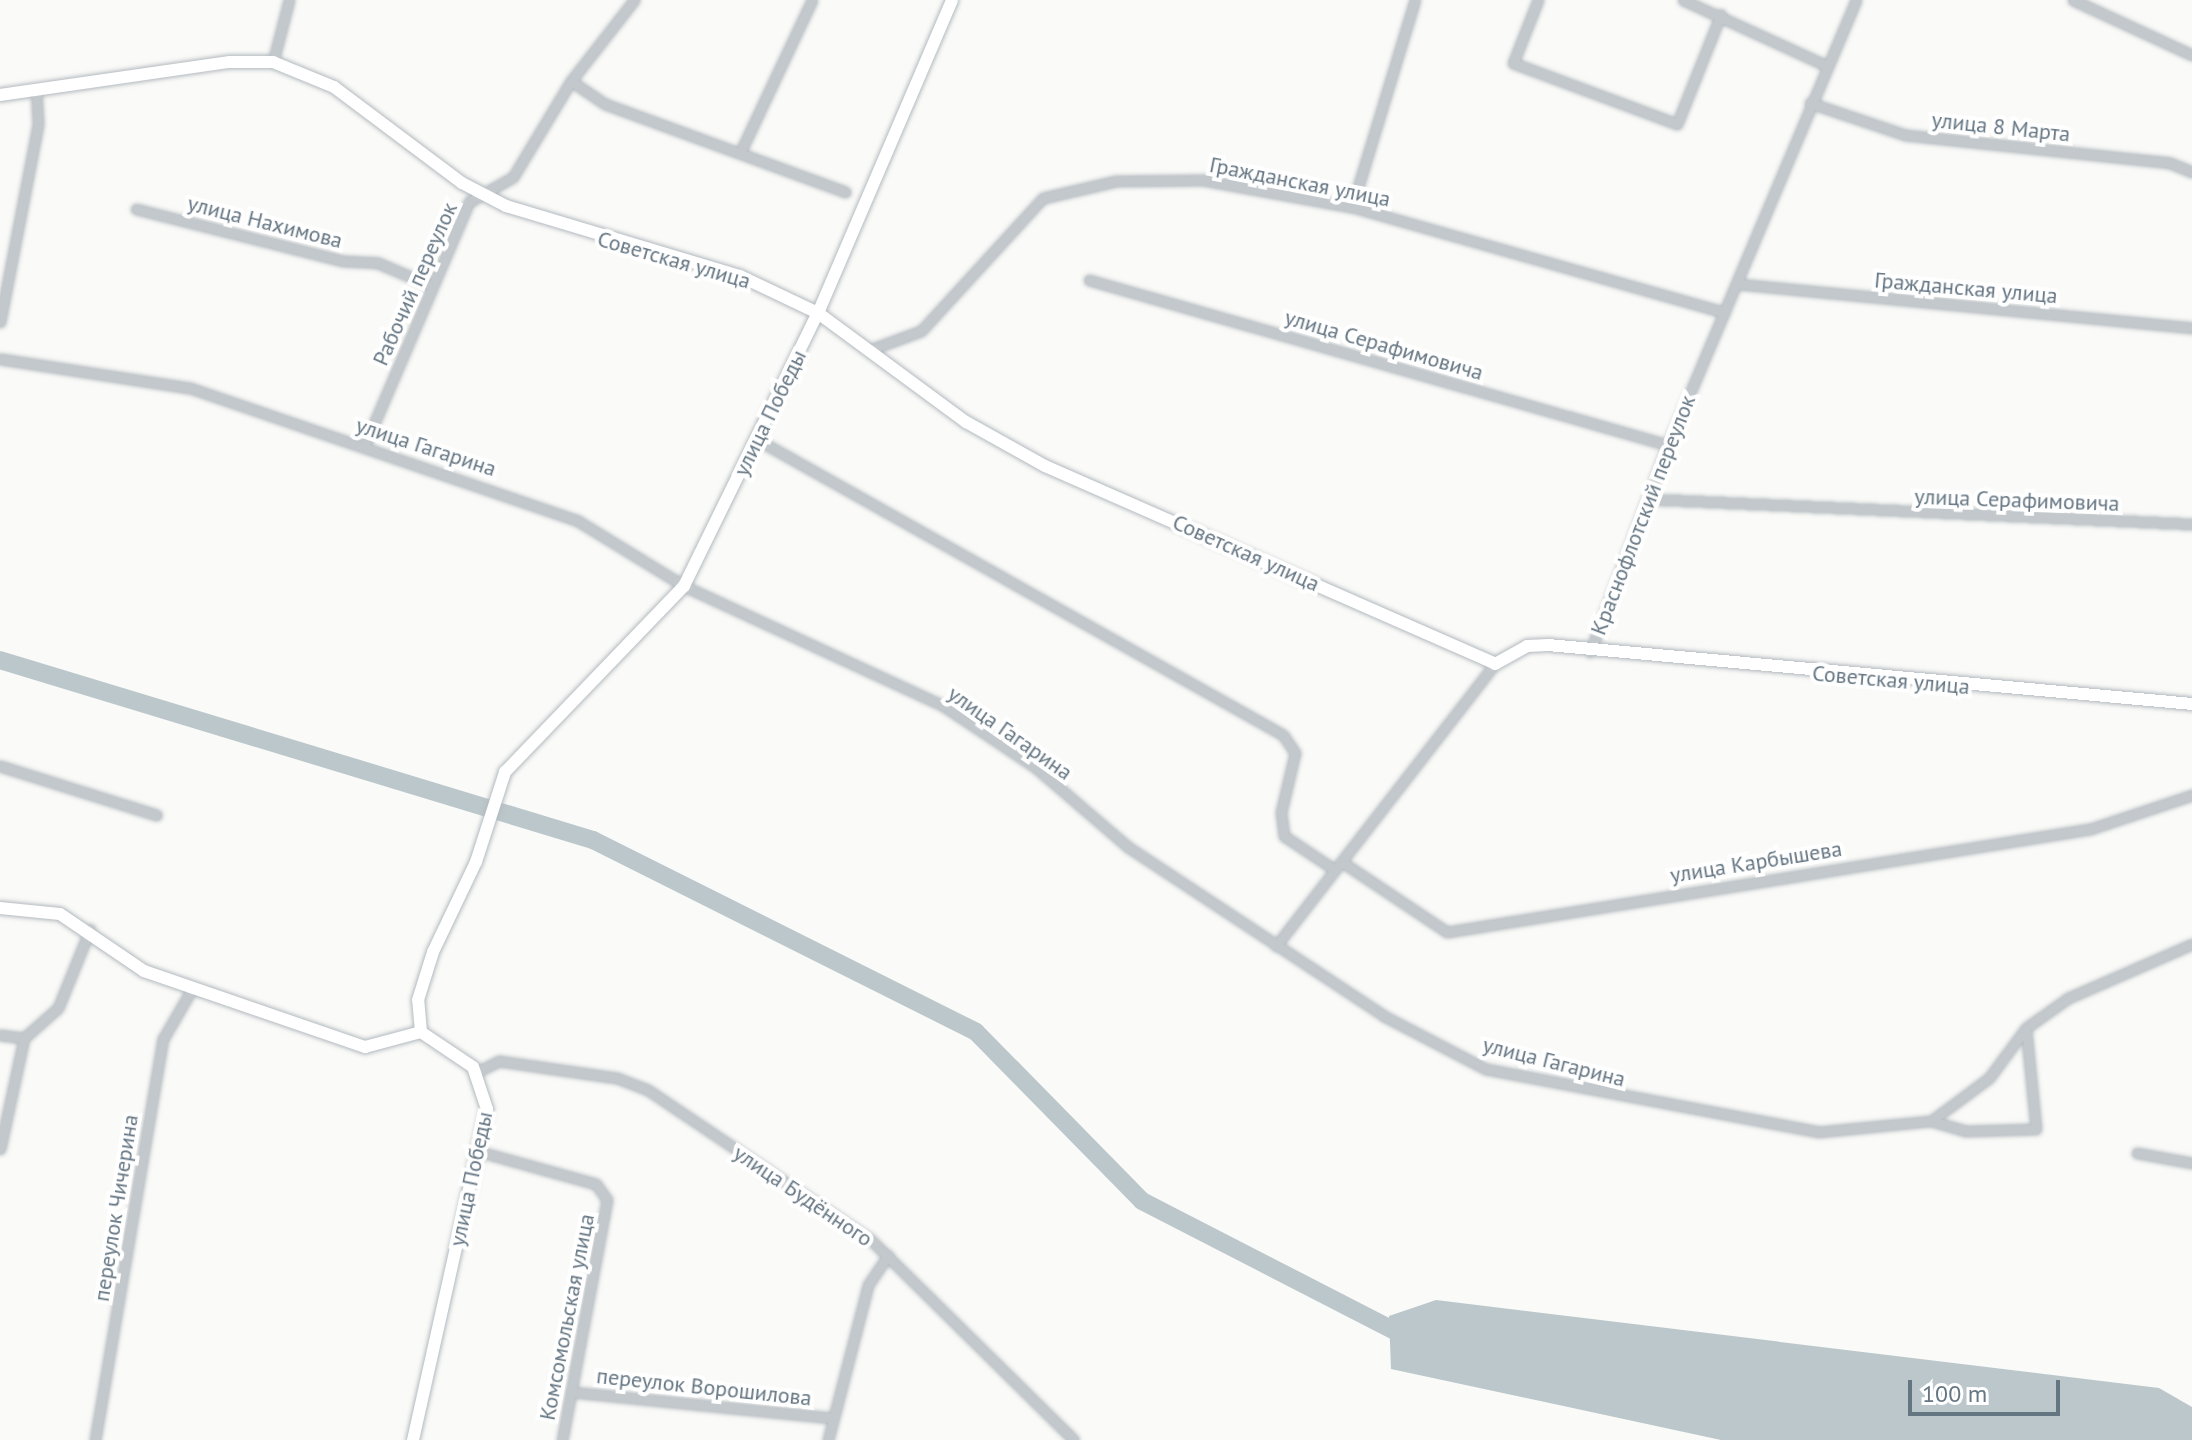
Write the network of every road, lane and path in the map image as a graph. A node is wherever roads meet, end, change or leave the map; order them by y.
1 (289, 0) edge
2 (634, 0) edge
3 (812, 0) edge
4 (952, 0) edge
5 (1415, 0) edge
6 (1538, 0) edge
7 (1683, 0) edge
8 (1856, 0) edge
9 (2073, 0) edge
10 (1721, 14) junction
11 (2192, 55) edge
12 (273, 62) junction
13 (1823, 64) junction
14 (571, 81) junction
15 (36, 91) junction
16 (0, 95) edge
17 (1810, 103) junction
18 (740, 153) junction
19 (2192, 172) edge
20 (845, 192) dead end
21 (489, 196) junction
22 (1352, 207) junction
23 (136, 209) dead end
24 (4, 255) edge
25 (1089, 280) dead end
26 (1737, 284) junction
27 (430, 285) junction
28 (1724, 312) junction
29 (818, 313) junction
30 (0, 322) edge
31 (2192, 328) edge
32 (872, 349) junction
33 (0, 359) edge
34 (758, 440) junction
35 (1668, 445) junction
36 (364, 447) junction
37 (1649, 499) junction
38 (2192, 524) edge
39 (684, 586) junction
40 (1590, 652) junction
41 (1495, 664) junction
42 (2192, 704) edge
43 (0, 766) edge
44 (2192, 795) edge
45 (156, 815) dead end
46 (1338, 866) junction
47 (0, 908) edge
48 (90, 929) junction
49 (2192, 944) edge
50 (1276, 946) junction
51 (192, 989) junction
52 (2026, 1028) junction
53 (421, 1032) junction
54 (0, 1035) edge
55 (24, 1038) junction
56 (477, 1072) junction
57 (1931, 1121) junction
58 (0, 1149) edge
59 (477, 1151) junction
60 (2137, 1153) dead end
61 (2192, 1163) edge
62 (888, 1255) junction
63 (571, 1392) junction
64 (833, 1418) junction
65 (831, 1439) edge
66 (95, 1440) edge
67 (413, 1440) edge
68 (562, 1440) edge
69 (1074, 1440) edge

1 - 12 street
2 - 14 street, Рабочий переулок
3 - 18 street
4 - 29 street, улица Победы
5 - 22 street
6 - 10 street
7 - 10 street
8 - 13 street, Краснофлотский переулок
9 - 11 street
10 - 13 street
12 - 15 street, Советская улица
12 - 21 street, Советская улица
13 - 17 street, Краснофлотский переулок
14 - 18 street
14 - 21 street, Рабочий переулок
15 - 16 street, Советская улица
15 - 24 street
17 - 19 street, улица 8 Марта
17 - 26 street, Краснофлотский переулок
18 - 20 street
21 - 27 street, Рабочий переулок
21 - 29 street, Советская улица
22 - 28 street, Гражданская улица
22 - 32 street, Гражданская улица
23 - 27 street, улица Нахимова
24 - 30 street
25 - 35 street, улица Серафимовича
26 - 28 street, Краснофлотский переулок
26 - 31 street, Гражданская улица
27 - 36 street, Рабочий переулок
28 - 35 street, Краснофлотский переулок
29 - 32 street, Советская улица
29 - 34 street, улица Победы
32 - 41 street, Советская улица
33 - 36 street, улица Гагарина
34 - 39 street, улица Победы
34 - 46 street, улица Карбышева
35 - 37 street, Краснофлотский переулок
36 - 39 street, улица Гагарина
37 - 38 street, улица Серафимовича
37 - 40 street, Краснофлотский переулок
39 - 50 street, улица Гагарина
39 - 53 street, улица Победы
40 - 41 street, Краснофлотский переулок
40 - 42 street, Советская улица
41 - 46 street, Краснофлотский переулок
43 - 45 street
44 - 46 street, улица Карбышева
46 - 50 street, Краснофлотский переулок
47 - 48 street
48 - 51 street
48 - 55 street
49 - 52 street
50 - 57 street, улица Гагарина
51 - 53 street
51 - 66 street, переулок Чичерина
52 - 57 street
52 - 57 street, улица Гагарина
53 - 56 street
54 - 55 street
55 - 58 street
56 - 59 street, улица Победы
56 - 62 street, улица Будённого
59 - 63 street, Комсомольская улица
59 - 67 street, улица Победы
60 - 61 street
62 - 64 street, переулок Ворошилова
62 - 69 street, улица Будённого
63 - 64 street, переулок Ворошилова
63 - 68 street, Комсомольская улица
64 - 65 street, переулок Ворошилова

